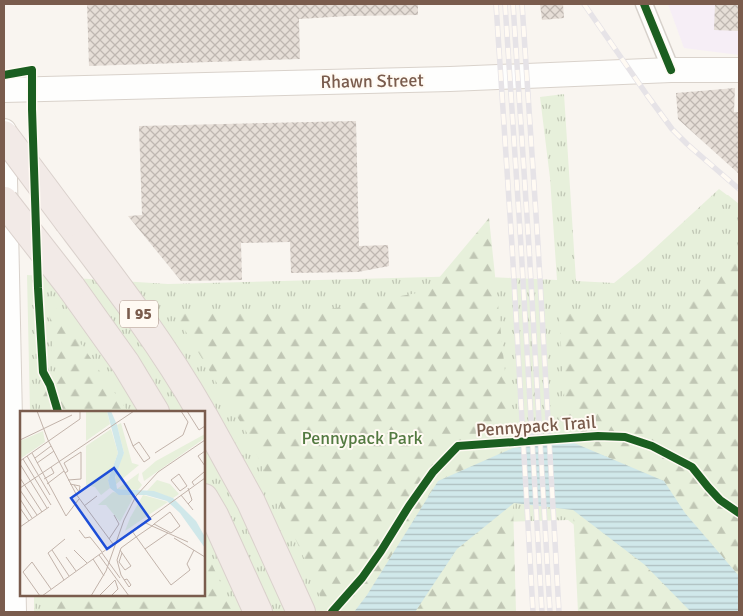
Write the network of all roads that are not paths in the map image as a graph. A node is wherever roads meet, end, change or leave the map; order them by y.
1 (644, 4) edge
2 (671, 70) junction
3 (739, 70) edge
4 (4, 90) edge
5 (4, 133) edge
6 (4, 201) edge
7 (154, 411) edge
8 (200, 411) edge
9 (205, 419) edge
10 (205, 500) edge
11 (296, 600) edge
12 (14, 612) edge
13 (258, 612) edge

1 - 2 street
2 - 3 main road, Rhawn Street
2 - 4 main road, Rhawn Street
5 - 8 highway, I 95, bridge
5 - 12 main road
6 - 7 highway, I 95, bridge
9 - 11 highway
10 - 13 highway

